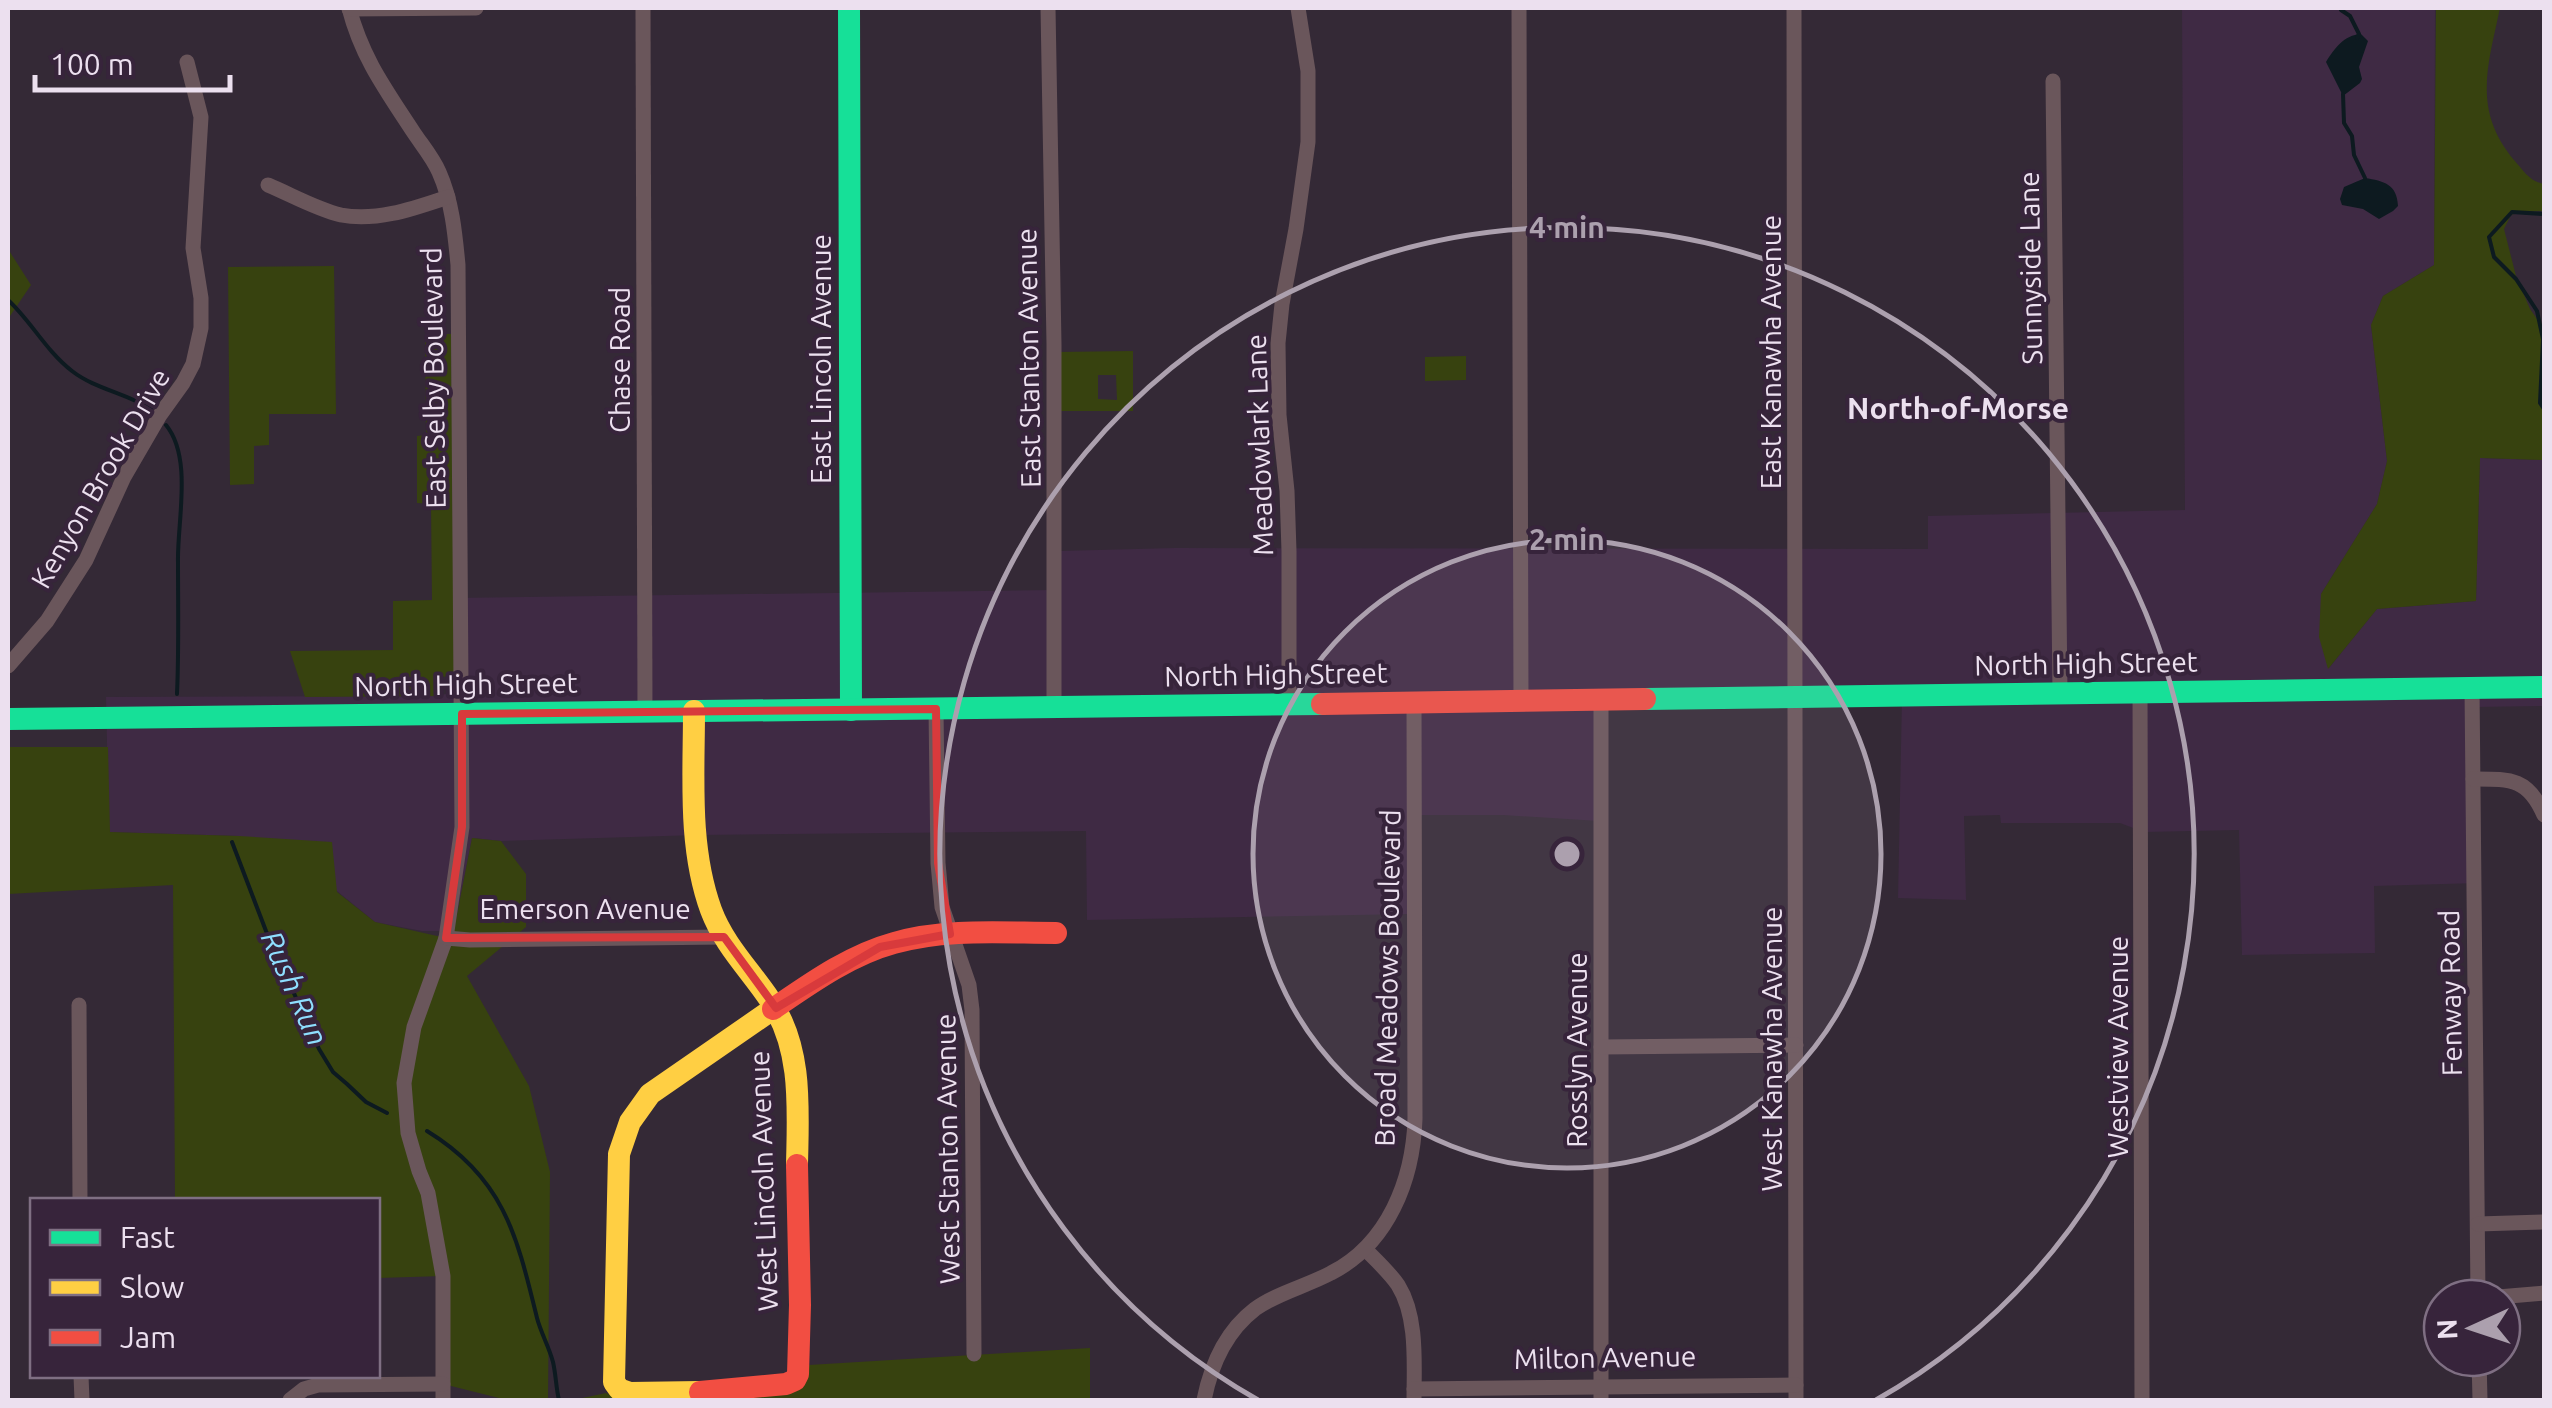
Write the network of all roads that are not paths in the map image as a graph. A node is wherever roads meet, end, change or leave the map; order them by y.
1 (349, 8) edge
2 (476, 8) edge
3 (643, 8) edge
4 (849, 8) edge
5 (1048, 8) edge
6 (1298, 8) edge
7 (1520, 8) edge
8 (1794, 8) edge
9 (187, 62) dead end
10 (2053, 81) dead end
11 (268, 185) dead end
12 (448, 197) junction
13 (8, 666) edge
14 (2544, 687) edge
15 (2472, 688) junction
16 (2140, 692) junction
17 (2060, 693) junction
18 (1795, 697) junction
19 (1600, 700) junction
20 (1520, 701) junction
21 (1414, 702) junction
22 (1289, 704) junction
23 (1054, 708) junction
24 (936, 709) junction
25 (851, 710) junction
26 (694, 711) junction
27 (645, 712) junction
28 (462, 714) junction
29 (8, 719) edge
30 (2474, 779) junction
31 (2544, 815) edge
32 (1056, 933) dead end
33 (950, 934) junction
34 (724, 937) junction
35 (446, 938) junction
36 (79, 1006) dead end
37 (776, 1008) junction
38 (1796, 1045) junction
39 (1601, 1046) junction
40 (80, 1198) edge
41 (2544, 1222) edge
42 (2478, 1224) junction
43 (1366, 1250) junction
44 (2481, 1278) edge
45 (974, 1354) dead end
46 (443, 1392) edge
47 (1796, 1392) edge
48 (1602, 1394) edge
49 (1414, 1395) edge
50 (290, 1400) edge
51 (1204, 1400) edge
52 (2142, 1400) edge

1 - 2 street
1 - 12 street, East Selby Boulevard
3 - 27 street, Chase Road
4 - 25 main road, East Lincoln Avenue
5 - 23 street, East Stanton Avenue
6 - 22 street, Meadowlark Lane
7 - 20 street
8 - 18 street, East Kanawha Avenue
9 - 13 street, Kenyon Brook Drive
10 - 17 street, Sunnyside Lane
11 - 12 street
12 - 28 street, East Selby Boulevard
14 - 15 main road, North High Street
15 - 16 main road, North High Street
15 - 30 street, Fenway Road
16 - 17 main road, North High Street
16 - 52 street, Westview Avenue
17 - 18 main road, North High Street
18 - 19 main road, North High Street
18 - 38 street, West Kanawha Avenue
19 - 20 main road, North High Street
19 - 39 street, Rosslyn Avenue
20 - 21 main road, North High Street
21 - 22 main road, North High Street
21 - 43 street, Broad Meadows Boulevard
22 - 23 main road, North High Street
23 - 24 main road, North High Street
24 - 25 main road, North High Street
24 - 33 street, West Stanton Avenue
25 - 26 main road, North High Street
26 - 27 main road, North High Street
26 - 34 main road, West Lincoln Avenue
27 - 28 main road, North High Street
28 - 29 main road, North High Street
28 - 35 street, East Selby Boulevard
30 - 31 street
30 - 42 street, Fenway Road
32 - 33 main road
33 - 37 main road
33 - 45 street, West Stanton Avenue
34 - 35 street, Emerson Avenue
34 - 37 main road, West Lincoln Avenue
35 - 46 street, East Selby Boulevard
36 - 40 street
37 - 37 main road, West Lincoln Avenue
38 - 39 street
38 - 47 street, West Kanawha Avenue
39 - 48 street, Rosslyn Avenue
41 - 42 street
42 - 44 street, Fenway Road
43 - 49 street
43 - 51 street, Broad Meadows Boulevard
46 - 50 street
47 - 48 street, Milton Avenue
48 - 49 street, Milton Avenue

